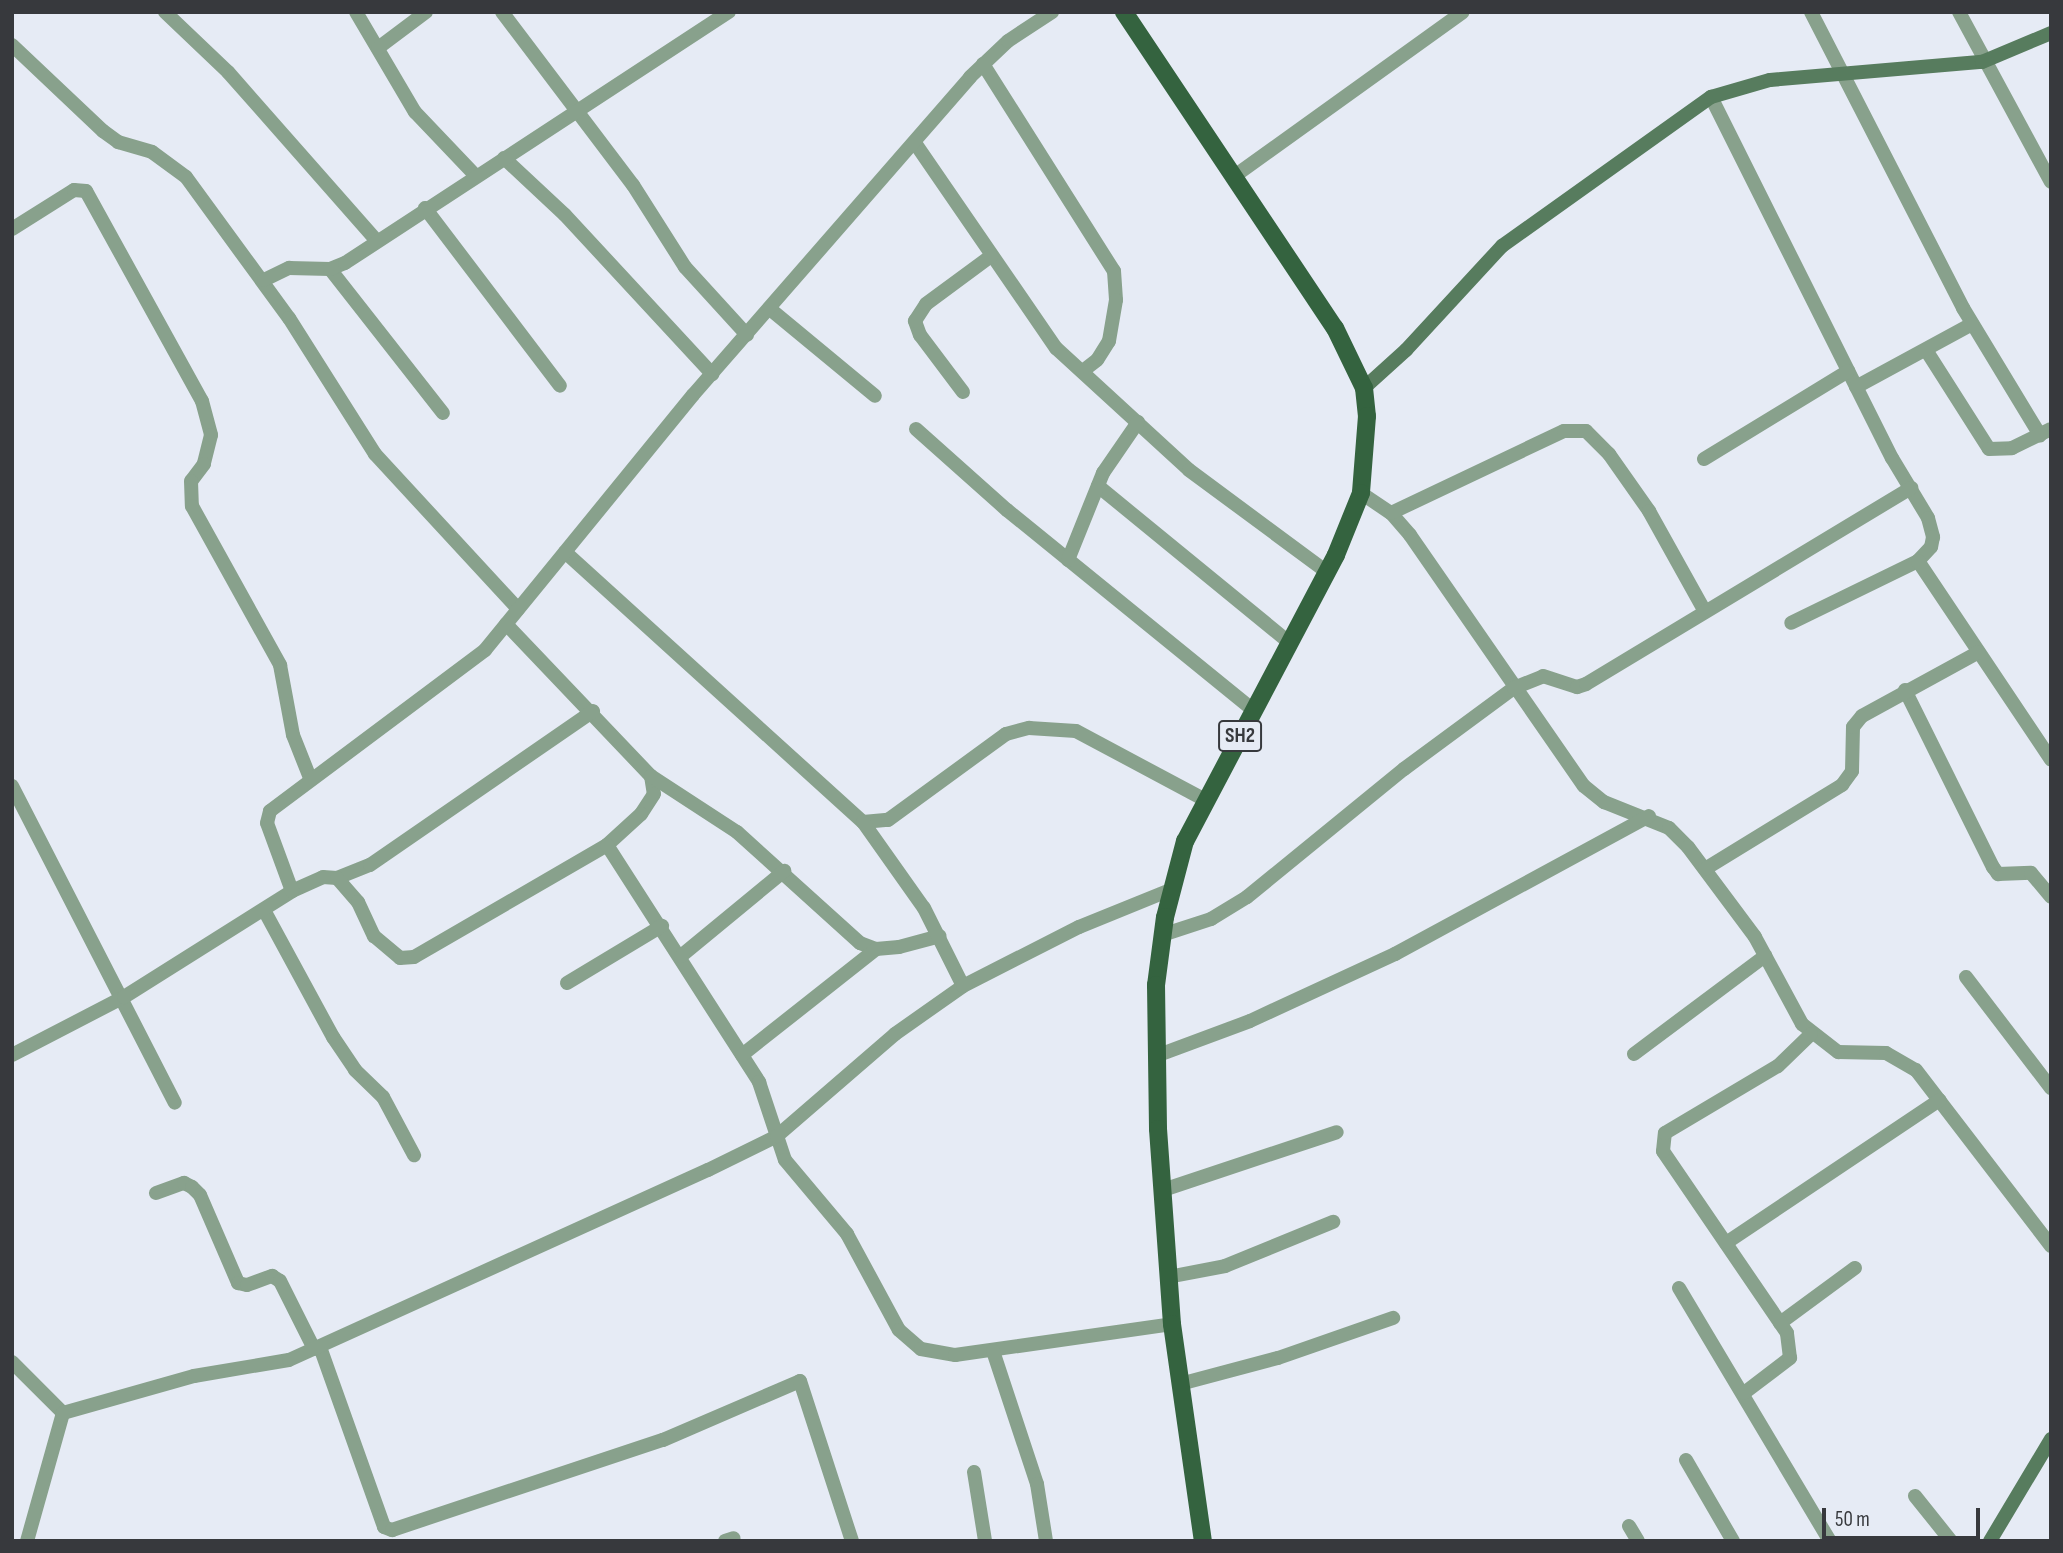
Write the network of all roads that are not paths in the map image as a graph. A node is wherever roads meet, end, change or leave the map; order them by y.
1 (165, 12) edge
2 (356, 12) edge
3 (426, 12) edge
4 (502, 12) edge
5 (729, 12) edge
6 (1052, 12) edge
7 (1124, 12) edge
8 (1463, 12) edge
9 (1811, 12) edge
10 (1959, 12) edge
11 (2051, 33) edge
12 (12, 46) edge
13 (378, 48) junction
14 (1982, 62) junction
15 (983, 64) junction
16 (1844, 72) junction
17 (1711, 97) junction
18 (578, 111) junction
19 (915, 143) junction
20 (504, 158) junction
21 (1236, 175) junction
22 (477, 176) junction
23 (2051, 182) edge
24 (425, 208) junction
25 (12, 229) edge
26 (376, 240) junction
27 (991, 256) junction
28 (330, 269) junction
29 (264, 280) junction
30 (770, 309) junction
31 (1972, 324) junction
32 (747, 335) junction
33 (1926, 349) junction
34 (1848, 371) junction
35 (712, 373) junction
36 (1087, 374) junction
37 (560, 386) dead end
38 (1856, 387) junction
39 (1364, 388) junction
40 (963, 392) dead end
41 (875, 396) dead end
42 (443, 414) dead end
43 (1138, 422) junction
44 (916, 429) dead end
45 (2045, 432) edge
46 (1704, 459) dead end
47 (1098, 486) junction
48 (1910, 488) junction
49 (1361, 493) junction
50 (1391, 513) junction
51 (565, 552) junction
52 (1068, 560) junction
53 (1918, 561) junction
54 (1328, 573) junction
55 (518, 609) junction
56 (1704, 610) junction
57 (1791, 623) dead end
58 (506, 624) junction
59 (1290, 643) junction
60 (1979, 652) junction
61 (1514, 688) junction
62 (1905, 690) junction
63 (593, 711) junction
64 (1254, 711) junction
65 (2051, 760) edge
66 (651, 776) junction
67 (310, 778) junction
68 (12, 786) edge
69 (1205, 800) junction
70 (1649, 816) junction
71 (863, 822) junction
72 (607, 845) junction
73 (1706, 869) junction
74 (784, 871) junction
75 (337, 878) junction
76 (1170, 890) junction
77 (292, 891) junction
78 (2051, 897) edge
79 (264, 910) junction
80 (662, 926) junction
81 (1163, 935) junction
82 (940, 936) junction
83 (876, 949) junction
84 (681, 956) junction
85 (1765, 956) junction
86 (1966, 977) dead end
87 (567, 983) dead end
88 (964, 986) junction
89 (124, 997) junction
90 (1811, 1034) junction
91 (1634, 1054) dead end
92 (12, 1055) edge
93 (742, 1055) junction
94 (1156, 1056) junction
95 (2051, 1088) edge
96 (1940, 1100) junction
97 (175, 1103) dead end
98 (1337, 1132) dead end
99 (777, 1136) junction
100 (414, 1155) dead end
101 (1163, 1189) junction
102 (156, 1194) dead end
103 (1333, 1222) dead end
104 (1726, 1244) junction
105 (2051, 1246) edge
106 (1855, 1268) dead end
107 (1168, 1277) junction
108 (1679, 1288) dead end
109 (1393, 1318) dead end
110 (1780, 1323) junction
111 (1172, 1324) junction
112 (317, 1348) junction
113 (993, 1350) junction
114 (12, 1363) edge
115 (1180, 1384) junction
116 (1744, 1393) junction
117 (63, 1413) junction
118 (2051, 1439) edge
119 (1686, 1460) dead end
120 (974, 1472) dead end
121 (1915, 1496) dead end
122 (1629, 1526) dead end
123 (1828, 1540) edge
124 (27, 1541) edge
125 (852, 1541) edge
126 (985, 1541) edge
127 (1046, 1541) edge
128 (1203, 1541) edge
129 (1637, 1541) edge
130 (1733, 1541) edge
131 (1951, 1541) edge
132 (1990, 1541) edge

1 - 26 street
2 - 13 street
3 - 13 street
4 - 18 street
5 - 18 street
6 - 15 street
7 - 21 main road, SH2
8 - 21 street
9 - 16 street
10 - 14 street
11 - 14 street
12 - 29 street
13 - 22 street
14 - 16 street
14 - 23 street
15 - 19 street
15 - 36 street
16 - 17 street
16 - 31 street
17 - 34 street
17 - 39 street
18 - 20 street
18 - 32 street
19 - 27 street
19 - 30 street
20 - 22 street
20 - 35 street
21 - 39 main road, SH2
22 - 24 street
24 - 26 street
24 - 37 street
25 - 67 street
26 - 28 street
27 - 36 street
27 - 40 street
28 - 29 street
28 - 42 street
29 - 55 street
30 - 32 street
30 - 41 street
31 - 33 street
31 - 45 street
32 - 35 street
33 - 38 street
33 - 45 street
34 - 38 street
34 - 46 street
35 - 51 street
36 - 43 street
38 - 48 street
39 - 49 main road, SH2
43 - 47 street
43 - 54 street
44 - 52 street
47 - 52 street
47 - 59 street
48 - 53 street
48 - 56 street
49 - 50 street
49 - 54 main road, SH2
50 - 56 street
50 - 61 street
51 - 55 street
51 - 71 street
52 - 64 street
53 - 57 street
53 - 60 street
54 - 59 main road, SH2
55 - 58 street
56 - 61 street
58 - 63 street
58 - 67 street
59 - 64 main road, SH2
60 - 62 street
60 - 65 street
61 - 70 street
61 - 81 street
62 - 73 street
62 - 78 street
63 - 66 street
63 - 75 street
64 - 69 main road, SH2
66 - 72 street
66 - 74 street
67 - 77 street
68 - 89 street
69 - 71 street
69 - 76 main road, SH2
70 - 73 street
70 - 94 street
71 - 82 street
72 - 75 street
72 - 80 street
73 - 85 street
74 - 83 street
74 - 84 street
75 - 77 street
76 - 81 main road, SH2
76 - 88 street
77 - 79 street
79 - 89 street
79 - 100 street
80 - 84 street
80 - 87 street
81 - 94 main road, SH2
82 - 83 street
82 - 88 street
83 - 93 street
84 - 93 street
85 - 90 street
85 - 91 street
86 - 95 street
88 - 99 street
89 - 92 street
89 - 97 street
90 - 96 street
90 - 104 street
93 - 99 street
94 - 101 main road, SH2
96 - 104 street
96 - 105 street
98 - 101 street
99 - 112 street
99 - 113 street
101 - 107 main road, SH2
102 - 112 street
103 - 107 street
104 - 110 street
106 - 110 street
107 - 111 main road, SH2
108 - 116 street
109 - 115 street
110 - 116 street
111 - 113 street
111 - 115 main road, SH2
112 - 117 street
112 - 125 street
113 - 127 street
114 - 117 street
115 - 128 main road, SH2
116 - 123 street
117 - 124 street
118 - 132 street
119 - 130 street
120 - 126 street
121 - 131 street
122 - 129 street

